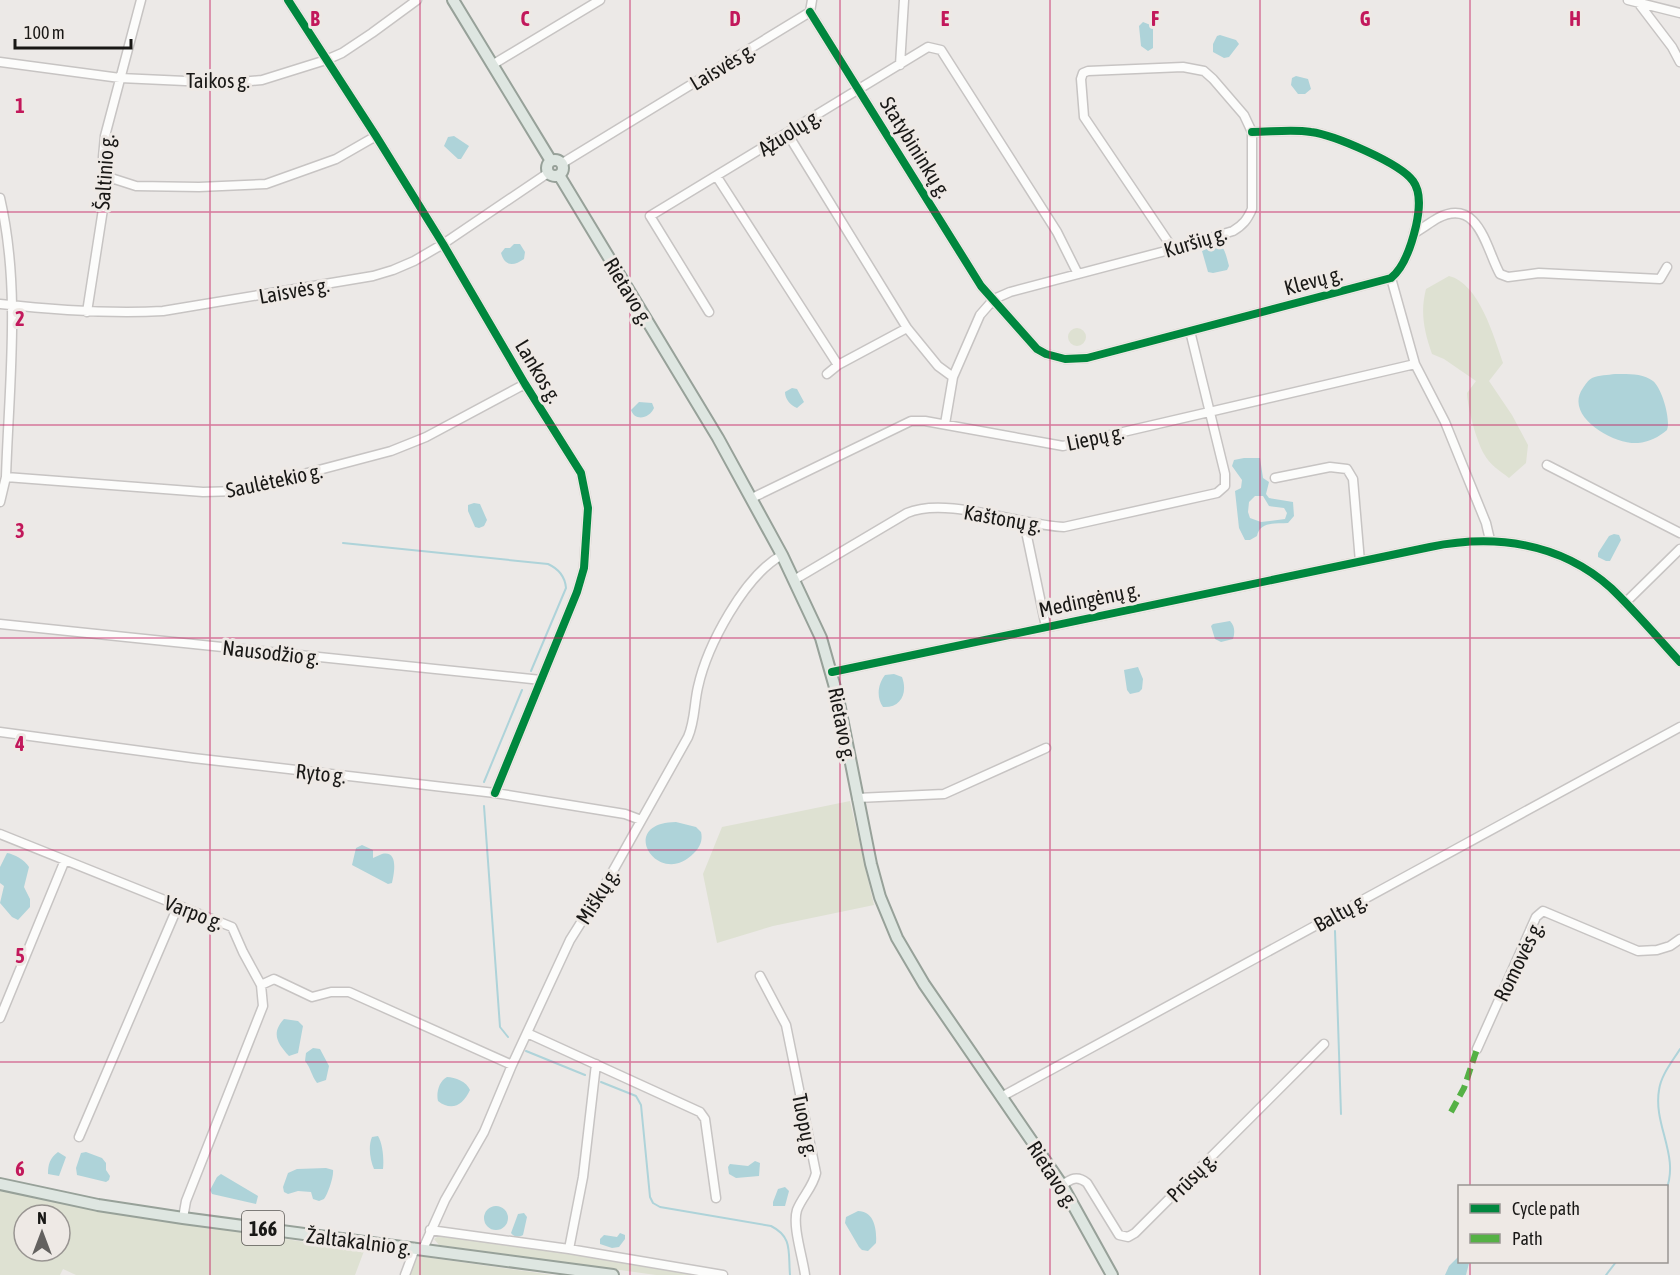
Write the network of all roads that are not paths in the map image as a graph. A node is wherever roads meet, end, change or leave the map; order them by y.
1 (141, 0) edge
2 (288, 0) edge
3 (417, 0) edge
4 (453, 0) edge
5 (600, 0) edge
6 (812, 0) edge
7 (904, 0) edge
8 (1628, 0) edge
9 (1640, 5) junction
10 (810, 12) junction
11 (1680, 13) edge
12 (326, 60) junction
13 (0, 62) edge
14 (1680, 62) edge
15 (492, 65) junction
16 (900, 65) junction
17 (120, 78) junction
18 (859, 89) junction
19 (1252, 132) junction
20 (787, 133) junction
21 (376, 136) junction
22 (555, 168) junction
23 (108, 177) junction
24 (717, 177) junction
25 (0, 198) edge
26 (1414, 234) junction
27 (443, 244) junction
28 (1173, 249) junction
29 (1667, 267) dead end
30 (1078, 274) junction
31 (1391, 278) junction
32 (994, 299) junction
33 (0, 304) edge
34 (12, 306) junction
35 (87, 312) junction
36 (709, 312) dead end
37 (907, 328) junction
38 (1190, 331) junction
39 (1415, 364) junction
40 (838, 365) junction
41 (827, 374) dead end
42 (953, 377) junction
43 (525, 384) junction
44 (1210, 411) junction
45 (945, 424) junction
46 (1547, 465) dead end
47 (6, 477) junction
48 (1275, 478) dead end
49 (752, 498) junction
50 (0, 502) edge
51 (1024, 522) junction
52 (1680, 533) edge
53 (1490, 540) junction
54 (1680, 549) edge
55 (782, 555) junction
56 (1356, 563) junction
57 (794, 580) junction
58 (1625, 603) junction
59 (0, 624) edge
60 (1046, 627) junction
61 (1680, 662) edge
62 (832, 672) junction
63 (542, 680) junction
64 (1680, 727) edge
65 (0, 732) edge
66 (1046, 747) dead end
67 (495, 793) junction
68 (857, 798) junction
69 (641, 820) junction
70 (0, 834) edge
71 (65, 860) junction
72 (178, 906) junction
73 (1680, 939) edge
74 (760, 976) dead end
75 (261, 985) junction
76 (0, 1018) edge
77 (526, 1033) junction
78 (1324, 1044) dead end
79 (1477, 1049) dead end
80 (596, 1064) junction
81 (512, 1065) junction
82 (1001, 1097) junction
83 (79, 1137) dead end
84 (0, 1184) edge
85 (1062, 1185) junction
86 (716, 1198) dead end
87 (183, 1218) junction
88 (430, 1230) junction
89 (419, 1249) junction
90 (568, 1249) junction
91 (405, 1275) edge
92 (614, 1275) edge
93 (723, 1275) edge
94 (805, 1275) edge
95 (1112, 1275) edge

1 - 17 street, Šaltinio g.
2 - 12 street, Lankos g.
3 - 12 street, Taikos g.
4 - 15 main road, Rietavo g.
5 - 15 street
6 - 10 street
7 - 16 street
8 - 9 street
9 - 11 street
9 - 14 street
10 - 18 street, Statybininkų g.
10 - 22 street, Laisvės g.
12 - 17 street, Taikos g.
12 - 21 street, Lankos g.
13 - 17 street, Taikos g.
15 - 22 main road, Rietavo g.
16 - 18 street, Ąžuolų g.
16 - 30 street, Ąžuolų g.
17 - 23 street, Šaltinio g.
18 - 20 street, Ąžuolų g.
18 - 32 street, Statybininkų g.
19 - 26 street
19 - 28 street, Kuršių g.
19 - 28 street
20 - 24 street, Ąžuolų g.
20 - 37 street
21 - 23 street
21 - 27 street, Lankos g.
22 - 27 street, Laisvės g.
22 - 49 main road, Rietavo g.
23 - 35 street, Šaltinio g.
24 - 36 street, Ąžuolų g.
24 - 40 street
25 - 34 street
26 - 29 street
26 - 31 street
27 - 35 street, Laisvės g.
27 - 43 street, Lankos g.
28 - 30 street, Kuršių g.
30 - 32 street, Kuršių g.
31 - 38 street, Klevų g.
31 - 39 street
32 - 38 street, Klevų g.
32 - 42 street
33 - 34 street, Laisvės g.
34 - 35 street, Laisvės g.
34 - 47 street
37 - 40 street
37 - 42 street
38 - 44 street
39 - 44 street, Liepų g.
39 - 53 street
40 - 41 street
42 - 45 street
43 - 47 street, Saulėtekio g.
43 - 63 street, Lankos g.
44 - 45 street, Liepų g.
44 - 51 street, Kaštonų g.
45 - 49 street, Liepų g.
46 - 52 street
47 - 50 street
48 - 56 street
49 - 55 main road, Rietavo g.
51 - 57 street, Kaštonų g.
51 - 60 street
53 - 56 street, Medingėnų g.
53 - 58 street, Medingėnų g.
54 - 58 street
55 - 57 main road, Rietavo g.
55 - 69 street, Miškų g.
56 - 60 street, Medingėnų g.
57 - 62 main road, Rietavo g.
58 - 61 street, Medingėnų g.
59 - 63 street, Nausodžio g.
60 - 62 street, Medingėnų g.
62 - 68 main road, Rietavo g.
63 - 67 street, Lankos g.
64 - 82 street, Baltų g.
65 - 67 street, Ryto g.
66 - 68 street
67 - 69 street, Ryto g.
68 - 82 main road, Rietavo g.
69 - 77 street, Miškų g.
70 - 71 street, Varpo g.
71 - 72 street, Varpo g.
71 - 76 street
72 - 75 street, Varpo g.
72 - 83 street
73 - 79 street, Romovės g.
74 - 94 street, Tuopų g.
75 - 81 street
75 - 87 street
77 - 80 street
77 - 81 street, Miškų g.
78 - 85 street, Prūsų g.
80 - 86 street
80 - 90 street
81 - 88 street, Miškų g.
82 - 85 main road, Rietavo g.
84 - 87 main road, Žaltakalnio g. / 166
85 - 95 main road, Rietavo g.
87 - 89 main road, Žaltakalnio g. / 166
88 - 89 street, Miškų g.
88 - 90 street
89 - 91 street, Miškų g.
89 - 92 main road, Žaltakalnio g. / 166
90 - 93 street

